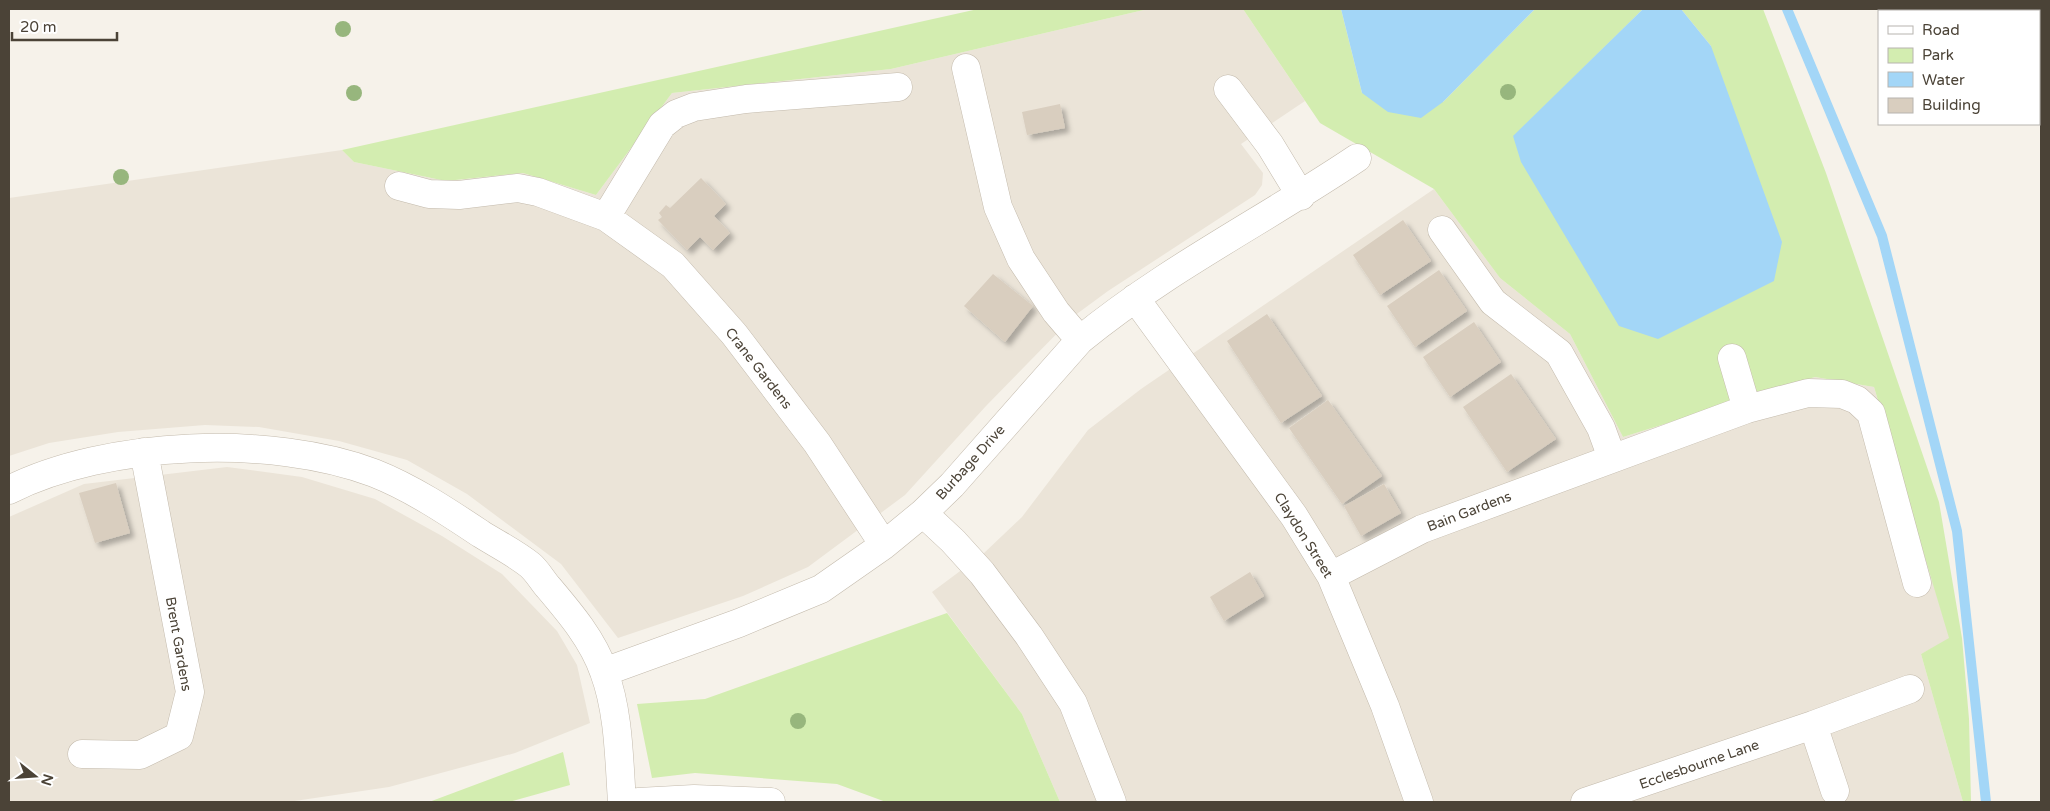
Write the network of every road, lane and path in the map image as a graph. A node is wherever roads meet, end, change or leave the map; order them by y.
1 (966, 68) dead end
2 (898, 87) dead end
3 (1228, 89) dead end
4 (1357, 158) dead end
5 (399, 186) dead end
6 (1301, 196) junction
7 (606, 217) junction
8 (1442, 230) dead end
9 (1135, 298) junction
10 (1080, 340) junction
11 (1732, 358) dead end
12 (1747, 410) junction
13 (144, 452) junction
14 (1612, 458) junction
15 (9, 490) edge
16 (923, 513) junction
17 (884, 545) junction
18 (1330, 576) junction
19 (1917, 583) dead end
20 (604, 672) junction
21 (1910, 689) dead end
22 (1813, 725) junction
23 (82, 754) dead end
24 (1835, 791) dead end
25 (694, 801) edge
26 (622, 802) edge
27 (638, 802) edge
28 (771, 802) edge
29 (1112, 802) edge
30 (1419, 802) edge
31 (1585, 802) edge

1 - 10 street
2 - 7 street
3 - 6 street
4 - 6 street, Burbage Drive
5 - 7 street, Crane Gardens
6 - 9 street, Burbage Drive
7 - 17 street, Crane Gardens
8 - 14 street
9 - 10 street, Burbage Drive
9 - 18 street, Claydon Street
10 - 16 street, Burbage Drive
11 - 12 street
12 - 14 street, Bain Gardens
12 - 19 street, Bain Gardens
13 - 15 street
13 - 20 street
13 - 23 street, Brent Gardens
14 - 18 street, Bain Gardens
16 - 17 street, Burbage Drive
16 - 29 street
17 - 20 street, Burbage Drive
18 - 30 street, Claydon Street
20 - 26 street
21 - 22 street, Ecclesbourne Lane
22 - 24 street
22 - 31 street, Ecclesbourne Lane
25 - 27 street
25 - 28 street

